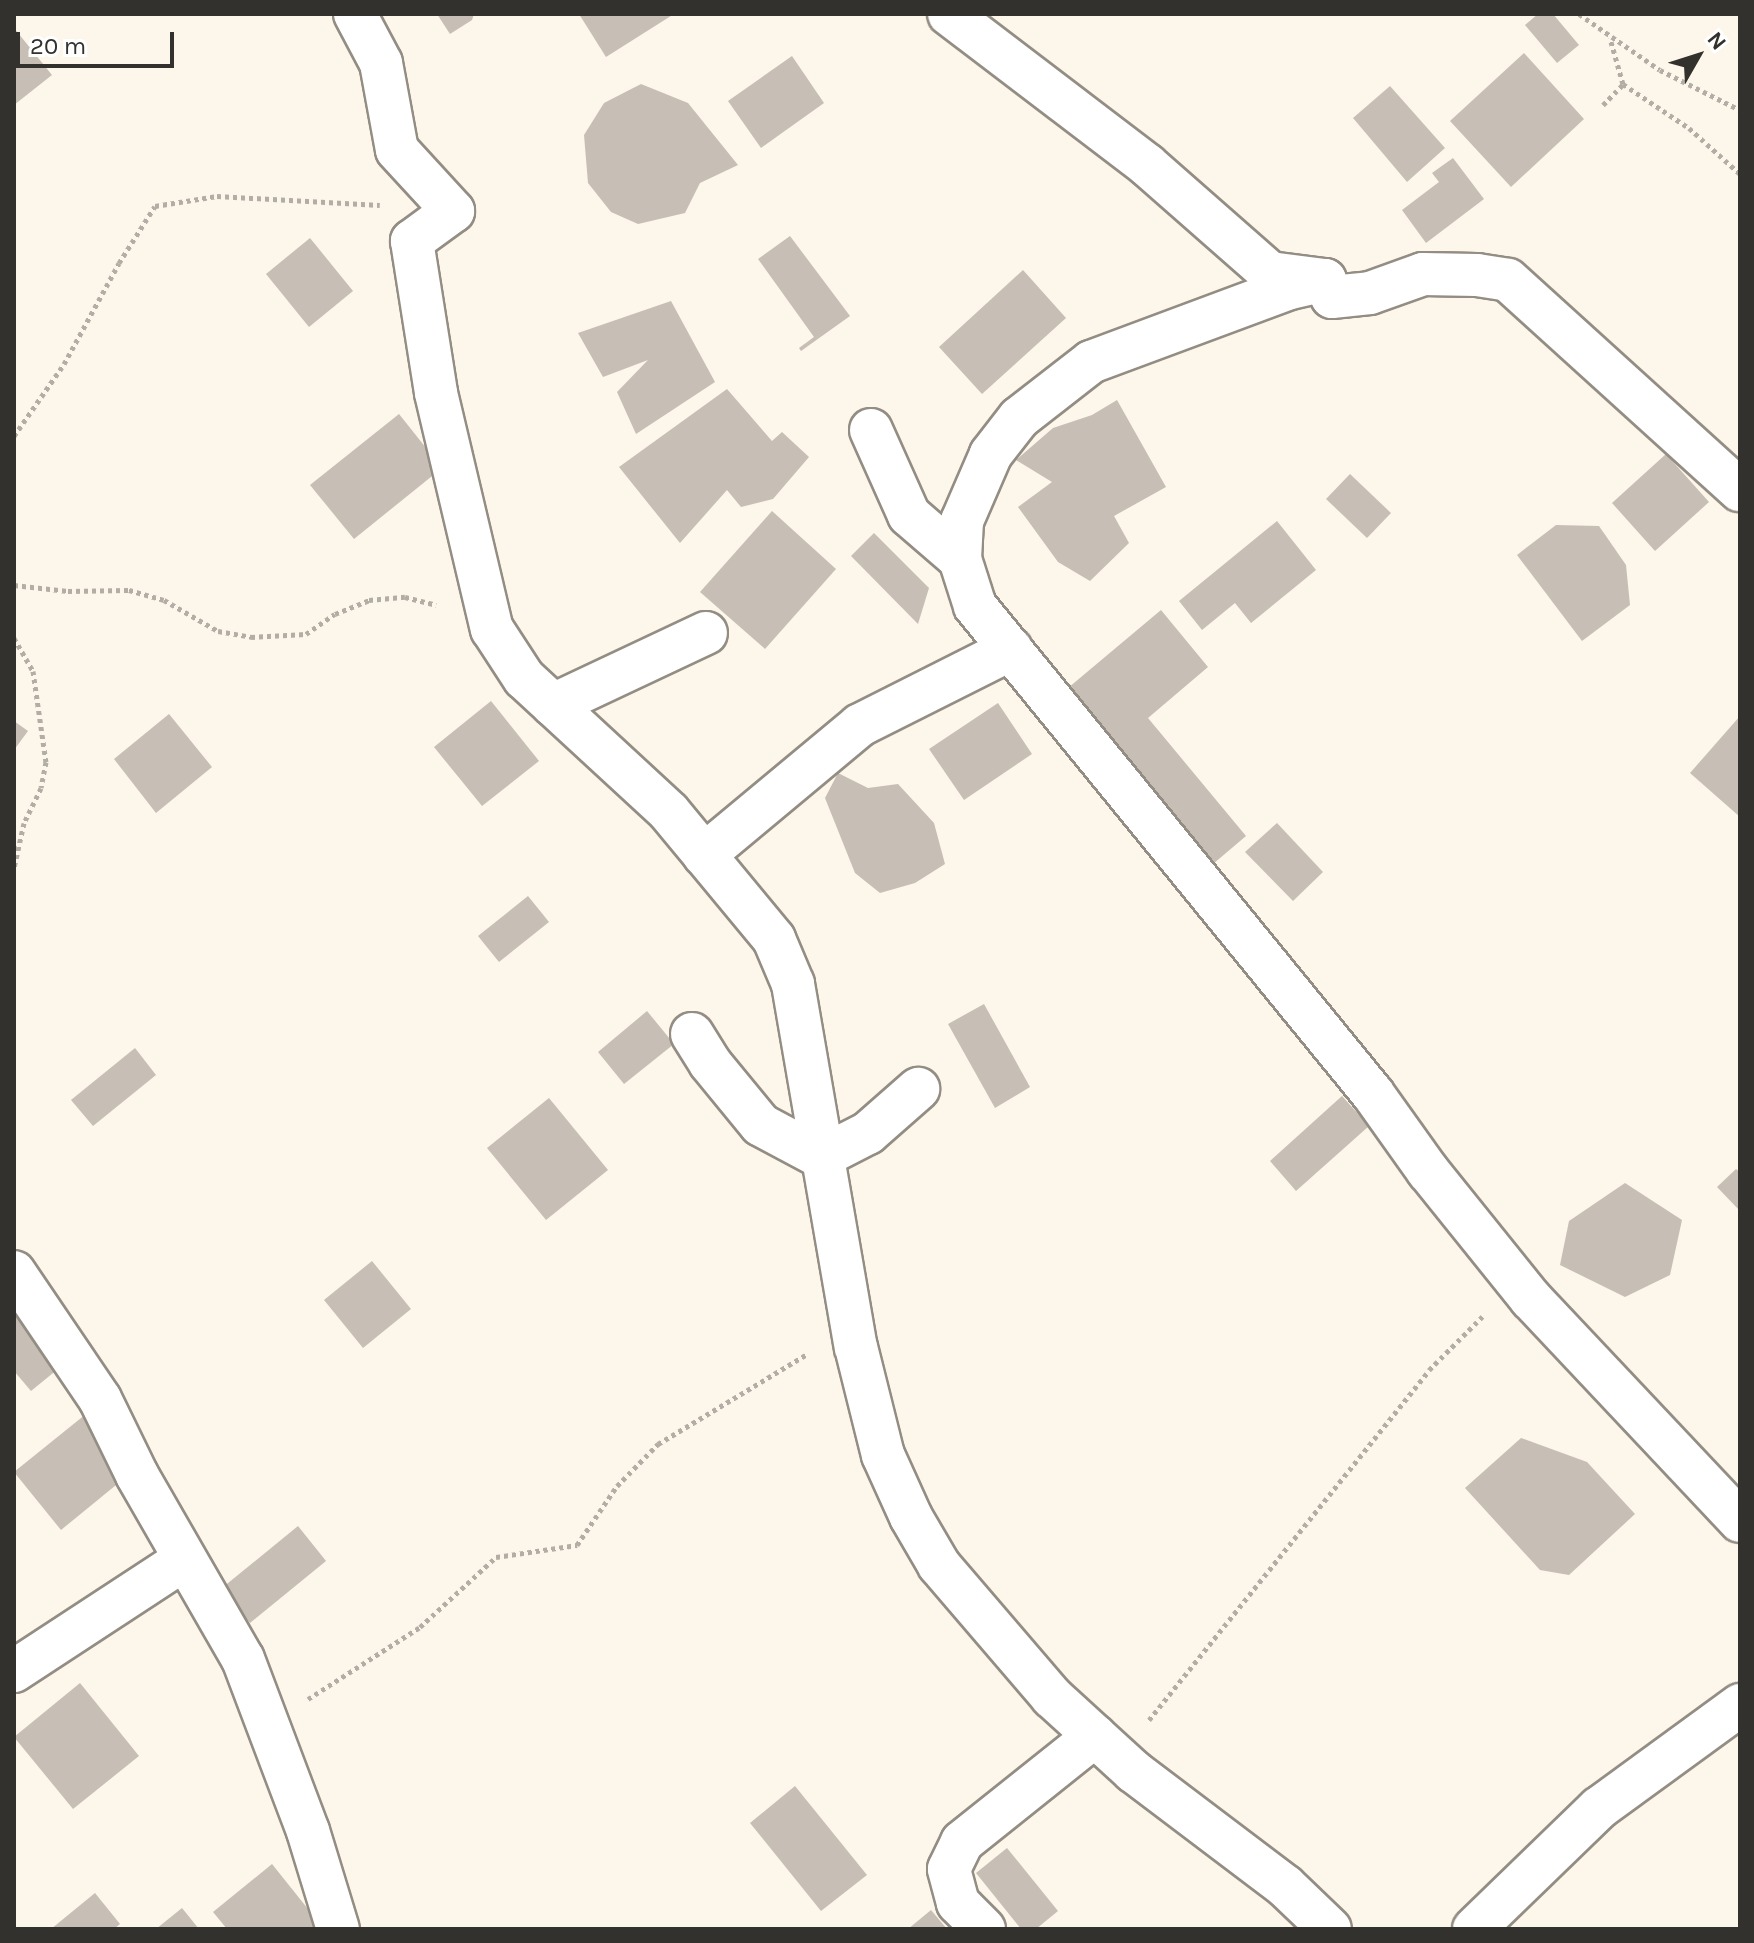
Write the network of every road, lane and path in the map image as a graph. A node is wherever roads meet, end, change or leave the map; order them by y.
1 (355, 14) edge
2 (949, 14) edge
3 (1579, 14) edge
4 (1610, 37) junction
5 (1623, 84) junction
6 (1603, 105) dead end
7 (1740, 110) edge
8 (1740, 174) edge
9 (453, 211) junction
10 (1325, 280) junction
11 (871, 430) dead end
12 (14, 436) edge
13 (1740, 490) edge
14 (960, 559) junction
15 (14, 585) edge
16 (492, 629) junction
17 (706, 633) dead end
18 (14, 638) edge
19 (1011, 649) junction
20 (553, 705) junction
21 (704, 855) junction
22 (14, 868) edge
23 (692, 1034) dead end
24 (918, 1089) dead end
25 (821, 1157) junction
26 (14, 1272) edge
27 (1517, 1282) junction
28 (852, 1327) junction
29 (1740, 1521) edge
30 (185, 1559) junction
31 (14, 1671) edge
32 (1740, 1705) edge
33 (268, 1725) junction
34 (1106, 1747) junction
35 (338, 1929) edge
36 (984, 1929) edge
37 (1330, 1929) edge
38 (1474, 1929) edge

1 - 9 street
2 - 10 street
3 - 4 path
4 - 5 path
4 - 7 path
5 - 6 path
5 - 8 path
9 - 12 path
9 - 16 street
10 - 13 street
10 - 14 street
11 - 14 street
14 - 19 street
15 - 16 path
16 - 20 street
17 - 20 street
18 - 22 path
19 - 21 street
19 - 27 street
20 - 21 street
21 - 25 street
23 - 25 street
24 - 25 street
25 - 28 street
26 - 30 street
27 - 29 street
27 - 34 path
28 - 33 path
28 - 34 street
30 - 31 street
30 - 33 street
32 - 38 street
33 - 35 street
34 - 36 street
34 - 37 street

